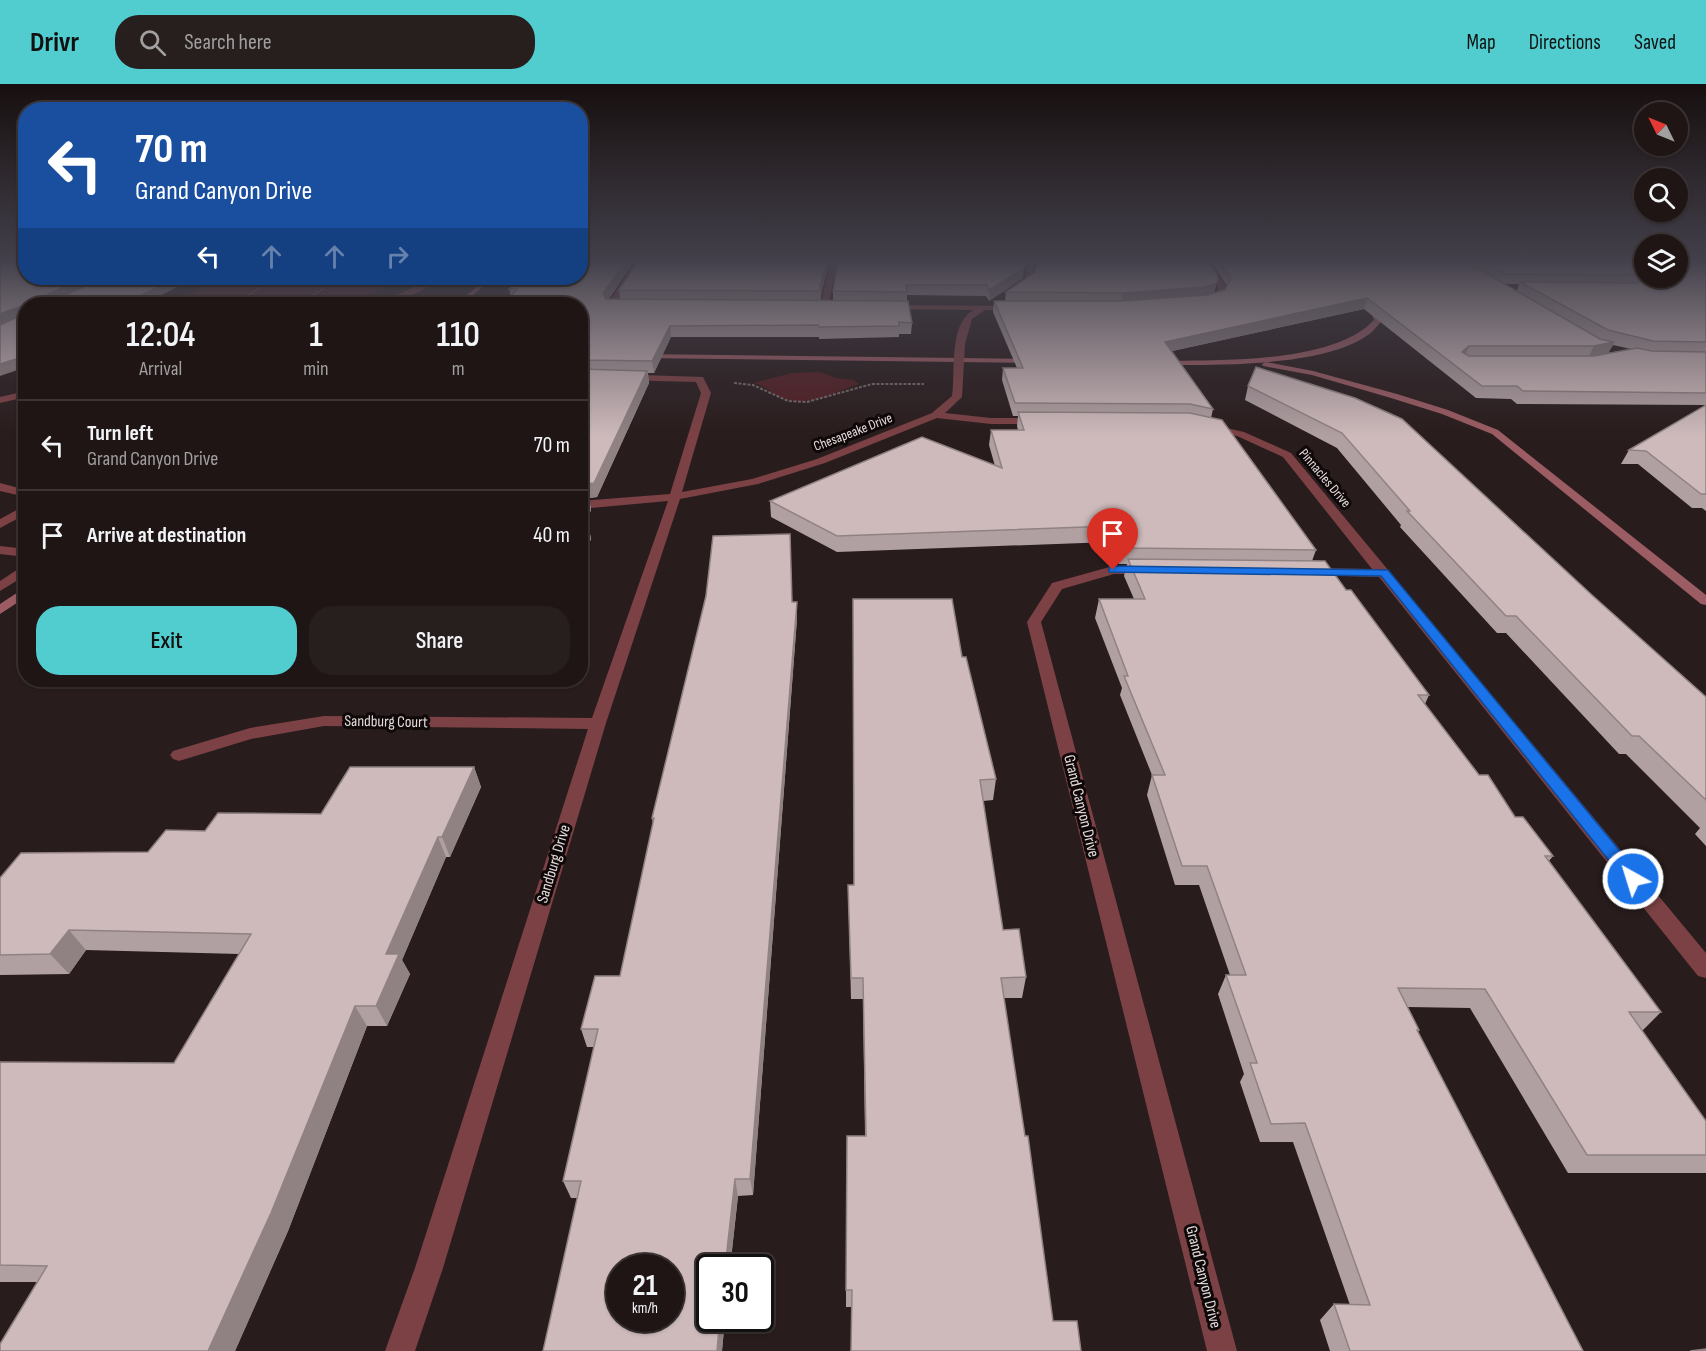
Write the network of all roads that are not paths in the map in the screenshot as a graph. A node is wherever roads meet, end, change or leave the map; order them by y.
1 (968, 319) edge
2 (588, 376) edge
3 (18, 396) edge
4 (0, 400) edge
5 (936, 415) junction
6 (1048, 421) edge
7 (1198, 425) edge
8 (0, 487) edge
9 (18, 492) edge
10 (674, 497) junction
11 (588, 504) edge
12 (18, 514) edge
13 (0, 524) edge
14 (0, 550) edge
15 (18, 552) edge
16 (1160, 570) edge
17 (1290, 572) edge
18 (1384, 573) junction
19 (18, 574) edge
20 (0, 587) edge
21 (598, 723) junction
22 (178, 754) dead end
23 (1706, 969) edge
24 (400, 1351) edge
25 (1222, 1351) edge

1 - 5 street, Chesapeake Drive
2 - 10 street, Sandburg Drive
3 - 4 street
5 - 6 street
5 - 10 street, Chesapeake Drive
7 - 18 street, Pinnacles Drive
8 - 9 street
10 - 11 street, Chesapeake Drive
10 - 21 street, Sandburg Drive
12 - 13 street
14 - 15 street
16 - 25 street, Grand Canyon Drive
17 - 18 street
18 - 23 street, Pinnacles Drive
19 - 20 street
21 - 22 street, Sandburg Court
21 - 24 street, Sandburg Drive

